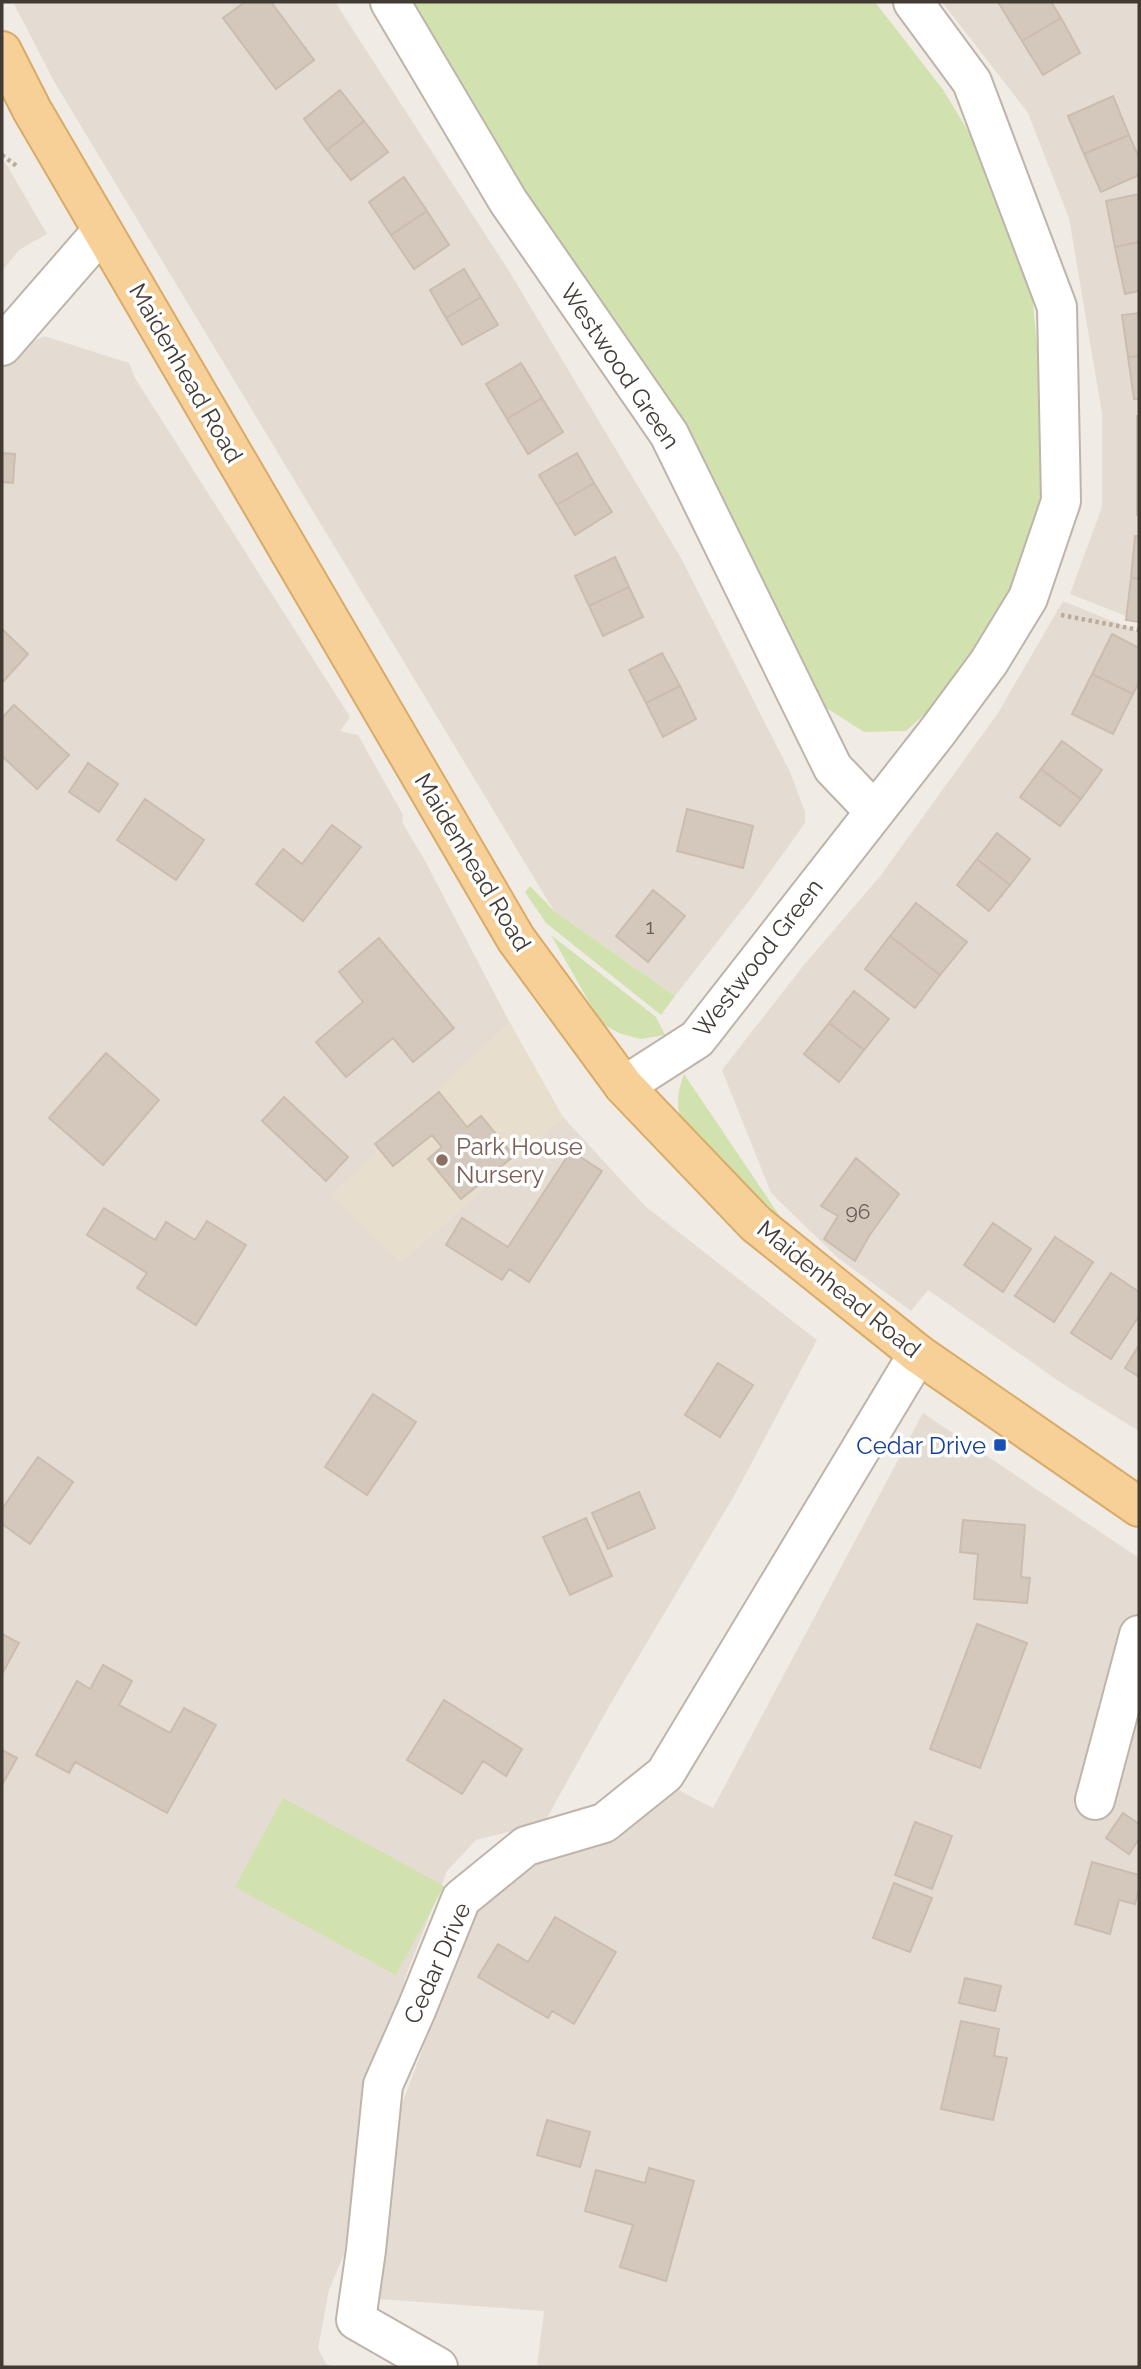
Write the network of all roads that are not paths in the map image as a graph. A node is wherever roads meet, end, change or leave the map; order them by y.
1 (390, 2) edge
2 (913, 2) edge
3 (2, 51) edge
4 (102, 230) junction
5 (2, 346) edge
6 (874, 811) junction
7 (624, 1086) junction
8 (918, 1354) junction
9 (1139, 1507) edge
10 (1139, 1635) edge
11 (1095, 1800) dead end
12 (438, 2367) edge

1 - 6 street, Westwood Green
2 - 6 street, Westwood Green
3 - 4 main road, Maidenhead Road
4 - 5 street
4 - 7 main road, Maidenhead Road
6 - 7 street, Westwood Green
7 - 8 main road, Maidenhead Road
8 - 9 main road, Maidenhead Road
8 - 12 street, Cedar Drive
10 - 11 street

